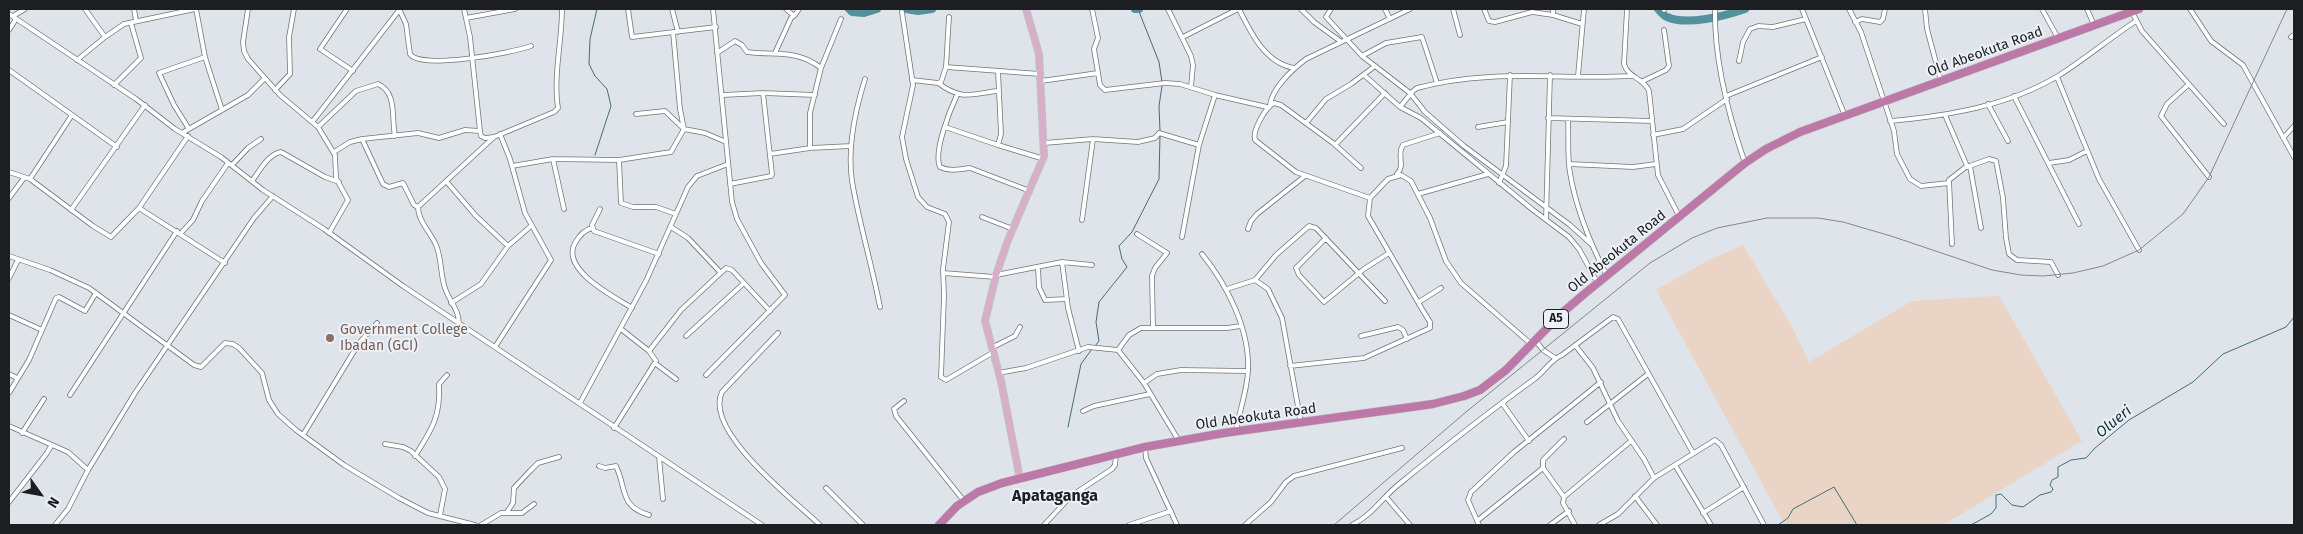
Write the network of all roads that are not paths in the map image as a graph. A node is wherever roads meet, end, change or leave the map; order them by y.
1 (25, 9) edge
2 (85, 9) edge
3 (134, 9) edge
4 (195, 9) edge
5 (248, 9) edge
6 (294, 9) edge
7 (347, 9) edge
8 (400, 9) edge
9 (464, 9) edge
10 (516, 9) edge
11 (562, 9) edge
12 (628, 9) edge
13 (672, 9) edge
14 (713, 9) edge
15 (786, 9) edge
16 (799, 9) edge
17 (1026, 9) edge
18 (1092, 9) edge
19 (1168, 9) edge
20 (1239, 9) edge
21 (1301, 9) edge
22 (1332, 9) edge
23 (1385, 9) edge
24 (1410, 9) edge
25 (1452, 9) edge
26 (1484, 9) edge
27 (1552, 9) edge
28 (1584, 9) edge
29 (1627, 9) edge
30 (1715, 9) edge
31 (1802, 9) edge
32 (1849, 9) edge
33 (1885, 9) edge
34 (1925, 9) edge
35 (2042, 9) edge
36 (2087, 9) edge
37 (2190, 9) edge
38 (509, 10) edge
39 (2136, 10) edge
40 (1528, 11) edge
41 (902, 12) dead end
42 (1553, 15) junction
43 (13, 16) edge
44 (793, 16) junction
45 (949, 17) dead end
46 (466, 18) junction
47 (841, 18) dead end
48 (1390, 19) junction
49 (1806, 19) junction
50 (136, 21) junction
51 (2136, 21) junction
52 (1855, 22) junction
53 (131, 23) junction
54 (1582, 24) junction
55 (2094, 25) junction
56 (716, 27) junction
57 (1339, 29) junction
58 (9, 30) edge
59 (1664, 30) dead end
60 (675, 32) junction
61 (1460, 34) dead end
62 (104, 37) junction
63 (1182, 37) junction
64 (1333, 37) junction
65 (1347, 37) junction
66 (2058, 38) junction
67 (1340, 41) junction
68 (531, 46) dead end
69 (717, 53) junction
70 (775, 53) junction
71 (1362, 56) junction
72 (205, 57) junction
73 (472, 57) junction
74 (1822, 57) junction
75 (78, 60) junction
76 (1739, 61) dead end
77 (1375, 66) junction
78 (946, 67) junction
79 (822, 68) junction
80 (1294, 68) junction
81 (9, 70) edge
82 (353, 71) junction
83 (998, 71) junction
84 (1098, 73) junction
85 (1364, 75) junction
86 (1510, 75) junction
87 (1550, 75) junction
88 (1578, 76) junction
89 (1634, 76) junction
90 (1041, 77) junction
91 (2056, 77) junction
92 (264, 79) junction
93 (865, 79) dead end
94 (912, 80) junction
95 (1643, 80) junction
96 (1941, 81) junction
97 (938, 83) junction
98 (1437, 83) junction
99 (114, 85) junction
100 (2188, 85) junction
101 (1191, 87) junction
102 (275, 90) junction
103 (998, 91) junction
104 (763, 93) junction
105 (1385, 93) junction
106 (1410, 93) junction
107 (722, 95) junction
108 (814, 95) junction
109 (957, 95) junction
110 (1215, 96) junction
111 (2014, 96) junction
112 (1727, 98) junction
113 (1883, 102) junction
114 (1988, 104) junction
115 (144, 105) junction
116 (1268, 106) junction
117 (1400, 107) junction
118 (222, 110) junction
119 (1425, 112) junction
120 (636, 114) dead end
121 (72, 115) junction
122 (1945, 115) junction
123 (1845, 116) junction
124 (1421, 118) junction
125 (1548, 118) junction
126 (1568, 118) junction
127 (313, 121) junction
128 (1652, 121) junction
129 (1890, 121) junction
130 (1508, 122) junction
131 (1306, 123) junction
132 (2224, 124) dead end
133 (2294, 126) edge
134 (318, 127) junction
135 (945, 127) junction
136 (1478, 127) dead end
137 (189, 129) junction
138 (684, 129) junction
139 (480, 131) junction
140 (182, 133) junction
141 (1440, 133) junction
142 (500, 134) junction
143 (1653, 135) junction
144 (188, 136) junction
145 (394, 136) junction
146 (494, 137) junction
147 (1093, 138) junction
148 (2284, 138) junction
149 (261, 139) dead end
150 (362, 139) junction
151 (2008, 141) dead end
152 (726, 142) junction
153 (1044, 142) junction
154 (998, 145) junction
155 (1199, 145) junction
156 (1335, 145) junction
157 (851, 146) junction
158 (116, 147) junction
159 (810, 148) junction
160 (2087, 151) junction
161 (334, 152) junction
162 (770, 154) junction
163 (2294, 157) edge
164 (553, 159) junction
165 (1044, 159) junction
166 (619, 160) junction
167 (1745, 163) junction
168 (2049, 163) junction
169 (230, 164) junction
170 (728, 164) junction
171 (1569, 164) junction
172 (1656, 164) junction
173 (512, 166) junction
174 (1969, 167) junction
175 (1361, 168) dead end
176 (9, 172) edge
177 (1488, 174) junction
178 (1504, 174) junction
179 (1396, 175) junction
180 (1305, 176) junction
181 (24, 178) junction
182 (2209, 178) dead end
183 (30, 179) junction
184 (252, 181) junction
185 (446, 181) junction
186 (339, 182) junction
187 (1500, 183) junction
188 (1949, 183) junction
189 (730, 184) junction
190 (1030, 191) junction
191 (1418, 194) junction
192 (273, 196) junction
193 (9, 198) edge
194 (1370, 198) junction
195 (418, 207) junction
196 (139, 208) junction
197 (564, 208) dead end
198 (600, 209) dead end
199 (1547, 209) junction
200 (71, 210) junction
201 (676, 214) junction
202 (982, 217) dead end
203 (1679, 217) junction
204 (1546, 219) junction
205 (1082, 220) dead end
206 (2079, 224) dead end
207 (531, 226) junction
208 (671, 227) junction
209 (592, 228) junction
210 (1981, 228) dead end
211 (1013, 229) junction
212 (1248, 229) dead end
213 (179, 232) junction
214 (329, 233) junction
215 (1137, 234) dead end
216 (1182, 237) dead end
217 (1326, 238) junction
218 (1590, 244) junction
219 (1952, 244) dead end
220 (508, 246) junction
221 (2139, 250) dead end
222 (1389, 253) junction
223 (659, 254) junction
224 (1202, 254) dead end
225 (9, 256) edge
226 (18, 260) junction
227 (1062, 262) junction
228 (225, 263) junction
229 (1092, 265) dead end
230 (1038, 267) junction
231 (720, 272) junction
232 (943, 272) junction
233 (1359, 273) junction
234 (2058, 275) dead end
235 (996, 276) junction
236 (1607, 276) junction
237 (9, 278) edge
238 (1255, 280) junction
239 (744, 284) junction
240 (1598, 284) junction
241 (1441, 288) dead end
242 (1227, 289) junction
243 (96, 293) junction
244 (1067, 299) junction
245 (1385, 301) dead end
246 (1418, 302) junction
247 (451, 303) junction
248 (880, 307) dead end
249 (632, 308) junction
250 (770, 311) junction
251 (123, 314) junction
252 (9, 315) edge
253 (377, 323) dead end
254 (459, 324) junction
255 (1241, 326) junction
256 (1020, 328) dead end
257 (1153, 328) junction
258 (621, 329) junction
259 (42, 330) junction
260 (778, 334) dead end
261 (686, 336) dead end
262 (1361, 336) dead end
263 (1407, 338) junction
264 (1533, 342) junction
265 (167, 345) junction
266 (1575, 345) junction
267 (495, 346) junction
268 (1118, 350) junction
269 (992, 351) junction
270 (1079, 351) junction
271 (649, 352) junction
272 (1555, 358) junction
273 (656, 364) junction
274 (1290, 366) junction
275 (1248, 370) junction
276 (9, 374) edge
277 (998, 374) junction
278 (1648, 374) junction
279 (447, 375) dead end
280 (706, 375) dead end
281 (18, 378) junction
282 (676, 379) dead end
283 (1601, 382) junction
284 (1144, 383) junction
285 (9, 392) edge
286 (1150, 394) junction
287 (70, 395) dead end
288 (44, 399) dead end
289 (904, 401) dead end
290 (580, 403) junction
291 (1502, 403) junction
292 (1610, 404) junction
293 (1083, 411) dead end
294 (1587, 422) dead end
295 (1301, 423) junction
296 (9, 426) edge
297 (614, 428) junction
298 (22, 432) junction
299 (1236, 432) junction
300 (303, 435) junction
301 (1564, 439) dead end
302 (1529, 440) junction
303 (1631, 440) junction
304 (1179, 441) junction
305 (385, 444) dead end
306 (51, 446) junction
307 (1145, 447) junction
308 (56, 448) junction
309 (1402, 448) dead end
310 (47, 453) junction
311 (1693, 453) junction
312 (1116, 455) junction
313 (415, 456) junction
314 (560, 456) dead end
315 (659, 457) junction
316 (1675, 465) junction
317 (599, 466) dead end
318 (1543, 468) junction
319 (88, 470) junction
320 (1654, 478) junction
321 (1018, 479) junction
322 (1744, 487) junction
323 (826, 488) dead end
324 (1386, 496) junction
325 (1635, 496) junction
326 (1564, 497) junction
327 (664, 499) dead end
328 (964, 501) junction
329 (9, 502) edge
330 (534, 504) dead end
331 (1170, 511) junction
332 (1569, 511) junction
333 (507, 512) junction
334 (1702, 513) junction
335 (440, 515) junction
336 (649, 515) dead end
337 (1478, 523) edge
338 (55, 525) edge
339 (475, 525) edge
340 (480, 525) edge
341 (762, 525) edge
342 (820, 525) edge
343 (863, 525) edge
344 (939, 525) edge
345 (1044, 525) edge
346 (1129, 525) edge
347 (1177, 525) edge
348 (1245, 525) edge
349 (1352, 525) edge
350 (1410, 525) edge
351 (1550, 525) edge
352 (1575, 525) edge
353 (1601, 525) edge
354 (1657, 525) edge
355 (1711, 525) edge
356 (1764, 525) edge

1 - 43 street
2 - 62 street
3 - 50 street
4 - 50 street
4 - 72 street
5 - 92 street
6 - 102 street
7 - 82 street
8 - 73 street
8 - 82 street
9 - 46 street
10 - 38 street
11 - 142 street
12 - 60 street
13 - 60 street
14 - 56 street
15 - 44 street
16 - 44 street
17 - 90 main road
18 - 84 street
19 - 63 street
20 - 63 street
20 - 80 street
21 - 64 street
22 - 57 street
23 - 48 street
24 - 48 street
25 - 61 street
26 - 40 street
27 - 42 street
28 - 54 street
29 - 89 street
30 - 112 street
31 - 49 street
32 - 52 street
33 - 52 street
34 - 96 street
35 - 66 street
36 - 55 street
37 - 148 street
38 - 46 street
39 - 51 street
39 - 55 highway, Old Abeokuta Road / A5
40 - 42 street
41 - 94 street
42 - 54 street
43 - 58 street
43 - 75 street
44 - 70 street
45 - 78 street
46 - 73 street
47 - 79 street
48 - 65 street
49 - 74 street
49 - 76 street
50 - 53 street
51 - 91 street
51 - 100 street
52 - 113 street
53 - 62 street
53 - 99 street
54 - 88 street
55 - 66 highway, Old Abeokuta Road / A5
56 - 60 street
56 - 69 street
57 - 64 street
57 - 65 street
59 - 95 street
60 - 138 street
62 - 75 street
63 - 101 street
64 - 67 street
65 - 67 street
65 - 71 street
66 - 96 highway, Old Abeokuta Road / A5
67 - 80 street
68 - 73 street
69 - 70 street
69 - 107 street
70 - 79 street
71 - 77 street
71 - 98 street
72 - 118 street
72 - 137 street
73 - 139 street
74 - 112 street
74 - 123 street
75 - 99 street
77 - 85 street
77 - 106 street
78 - 83 street
78 - 97 street
79 - 108 street
80 - 116 street
81 - 121 street
82 - 127 street
83 - 90 street
83 - 103 street
84 - 90 street
84 - 101 street
85 - 105 street
85 - 131 street
86 - 87 street
86 - 98 street
86 - 130 street
87 - 88 street
87 - 125 street
88 - 89 street
89 - 95 street
90 - 153 main road
91 - 111 street
91 - 160 street
92 - 102 street
92 - 118 street
93 - 157 street
94 - 97 street
94 - 232 street
95 - 128 street
96 - 113 highway, Old Abeokuta Road / A5
97 - 109 street
98 - 106 street
99 - 115 street
100 - 132 street
100 - 182 street
101 - 110 street
102 - 127 street
103 - 109 street
103 - 154 street
104 - 107 street
104 - 108 street
104 - 162 street
105 - 117 street
105 - 156 street
106 - 117 street
106 - 119 street
107 - 152 street
108 - 159 street
109 - 135 street
110 - 116 street
110 - 155 street
111 - 114 street
111 - 168 street
112 - 143 street
112 - 167 street
113 - 123 highway, Old Abeokuta Road / A5
113 - 129 street
114 - 122 street
114 - 151 street
115 - 140 street
115 - 158 street
116 - 131 street
116 - 180 street
117 - 124 street
118 - 137 street
119 - 124 street
119 - 178 street
120 - 138 street
121 - 158 street
121 - 183 street
122 - 129 street
122 - 174 street
123 - 167 highway, Old Abeokuta Road / A5
124 - 141 street
125 - 126 street
125 - 199 street
126 - 128 street
126 - 171 street
127 - 134 street
128 - 143 street
129 - 188 street
130 - 136 street
130 - 178 street
131 - 156 street
133 - 148 street
134 - 145 street
134 - 161 street
135 - 154 street
135 - 190 street
137 - 140 street
138 - 152 street
138 - 166 street
139 - 145 street
139 - 146 street
140 - 144 street
141 - 177 street
141 - 179 street
142 - 146 street
142 - 173 street
143 - 172 street
144 - 169 street
144 - 196 street
145 - 150 street
146 - 185 street
147 - 153 street
147 - 155 street
147 - 205 street
148 - 163 street
149 - 169 street
150 - 161 street
150 - 195 street
152 - 170 street
153 - 165 main road
154 - 165 street
155 - 216 street
156 - 175 street
157 - 159 street
157 - 248 street
158 - 200 street
159 - 162 street
160 - 168 street
160 - 221 street
161 - 186 street
162 - 189 street
164 - 166 street
164 - 173 street
164 - 197 street
165 - 190 main road
166 - 201 street
167 - 203 highway, Old Abeokuta Road / A5
168 - 206 street
169 - 184 street
169 - 213 street
170 - 189 street
170 - 201 street
171 - 172 street
171 - 218 street
172 - 203 street
173 - 207 street
174 - 188 street
174 - 210 street
174 - 234 street
176 - 181 street
177 - 187 street
177 - 191 street
178 - 187 street
178 - 199 street
179 - 191 street
179 - 194 street
180 - 194 street
180 - 212 street
181 - 183 street
181 - 193 street
183 - 200 street
184 - 186 street
184 - 192 street
185 - 195 street
185 - 220 street
186 - 214 street
187 - 204 street
188 - 219 street
189 - 250 street
190 - 211 main road
191 - 264 street
192 - 214 street
192 - 228 street
194 - 222 street
195 - 247 street
196 - 200 street
196 - 213 street
198 - 209 street
199 - 204 street
199 - 218 street
201 - 208 street
202 - 211 street
203 - 236 highway, Old Abeokuta Road / A5
204 - 240 street
207 - 220 street
207 - 267 street
208 - 223 street
208 - 231 street
209 - 223 street
209 - 249 street
211 - 235 main road
213 - 228 street
213 - 251 street
214 - 254 street
215 - 257 street
217 - 233 street
217 - 233 street
217 - 238 street
218 - 236 street
220 - 247 street
222 - 233 street
222 - 246 street
223 - 249 street
224 - 242 street
225 - 226 street
226 - 237 street
226 - 243 street
227 - 229 street
227 - 230 street
227 - 244 street
228 - 265 street
230 - 235 street
230 - 244 street
231 - 239 street
231 - 271 street
232 - 235 street
232 - 269 street
233 - 245 street
235 - 269 main road
236 - 240 highway, Old Abeokuta Road / A5
238 - 242 street
238 - 274 street
239 - 250 street
239 - 261 street
240 - 264 highway, Old Abeokuta Road / A5
241 - 246 street
242 - 255 street
243 - 251 street
243 - 259 street
244 - 270 street
246 - 263 street
247 - 254 street
249 - 258 street
250 - 280 street
251 - 265 street
251 - 287 street
252 - 259 street
253 - 300 street
254 - 267 street
255 - 257 street
255 - 275 street
256 - 269 street
257 - 268 street
258 - 271 street
258 - 290 street
259 - 281 street
260 - 342 street
262 - 263 street
263 - 274 street
264 - 272 street
264 - 295 highway, Old Abeokuta Road / A5
265 - 300 street
265 - 319 street
266 - 272 street
266 - 278 street
266 - 283 street
267 - 290 street
268 - 270 street
268 - 284 street
269 - 277 main road
270 - 277 street
271 - 273 street
272 - 291 street
273 - 282 street
273 - 297 street
274 - 295 street
275 - 284 street
275 - 299 street
276 - 281 street
277 - 321 main road
278 - 292 street
278 - 311 street
279 - 313 street
281 - 285 street
283 - 292 street
283 - 302 street
284 - 286 street
286 - 293 street
286 - 304 street
288 - 298 street
289 - 328 street
290 - 297 street
291 - 302 street
291 - 324 street
292 - 294 street
292 - 303 street
295 - 299 highway, Old Abeokuta Road / A5
296 - 298 street
297 - 315 street
298 - 306 street
299 - 304 highway, Old Abeokuta Road / A5
300 - 335 street
301 - 318 street
302 - 337 street
303 - 320 street
303 - 326 street
304 - 307 highway, Old Abeokuta Road / A5
305 - 313 street
306 - 308 street
306 - 310 street
307 - 312 highway, Old Abeokuta Road / A5
307 - 331 street
308 - 310 street
308 - 319 street
309 - 348 street
310 - 329 street
311 - 316 street
311 - 322 street
312 - 321 highway, Old Abeokuta Road / A5
312 - 345 street
313 - 335 street
314 - 333 street
315 - 327 street
315 - 341 street
316 - 320 street
316 - 334 street
317 - 336 street
318 - 326 street
318 - 337 street
319 - 338 street
320 - 325 street
321 - 328 highway, Old Abeokuta Road / A5
322 - 334 street
322 - 356 street
323 - 343 street
324 - 349 street
324 - 350 street
325 - 353 street
325 - 354 street
326 - 332 street
328 - 344 highway, Old Abeokuta Road / A5
330 - 333 street
331 - 346 street
331 - 347 street
332 - 351 street
332 - 352 street
333 - 340 street
334 - 355 street
335 - 339 street

